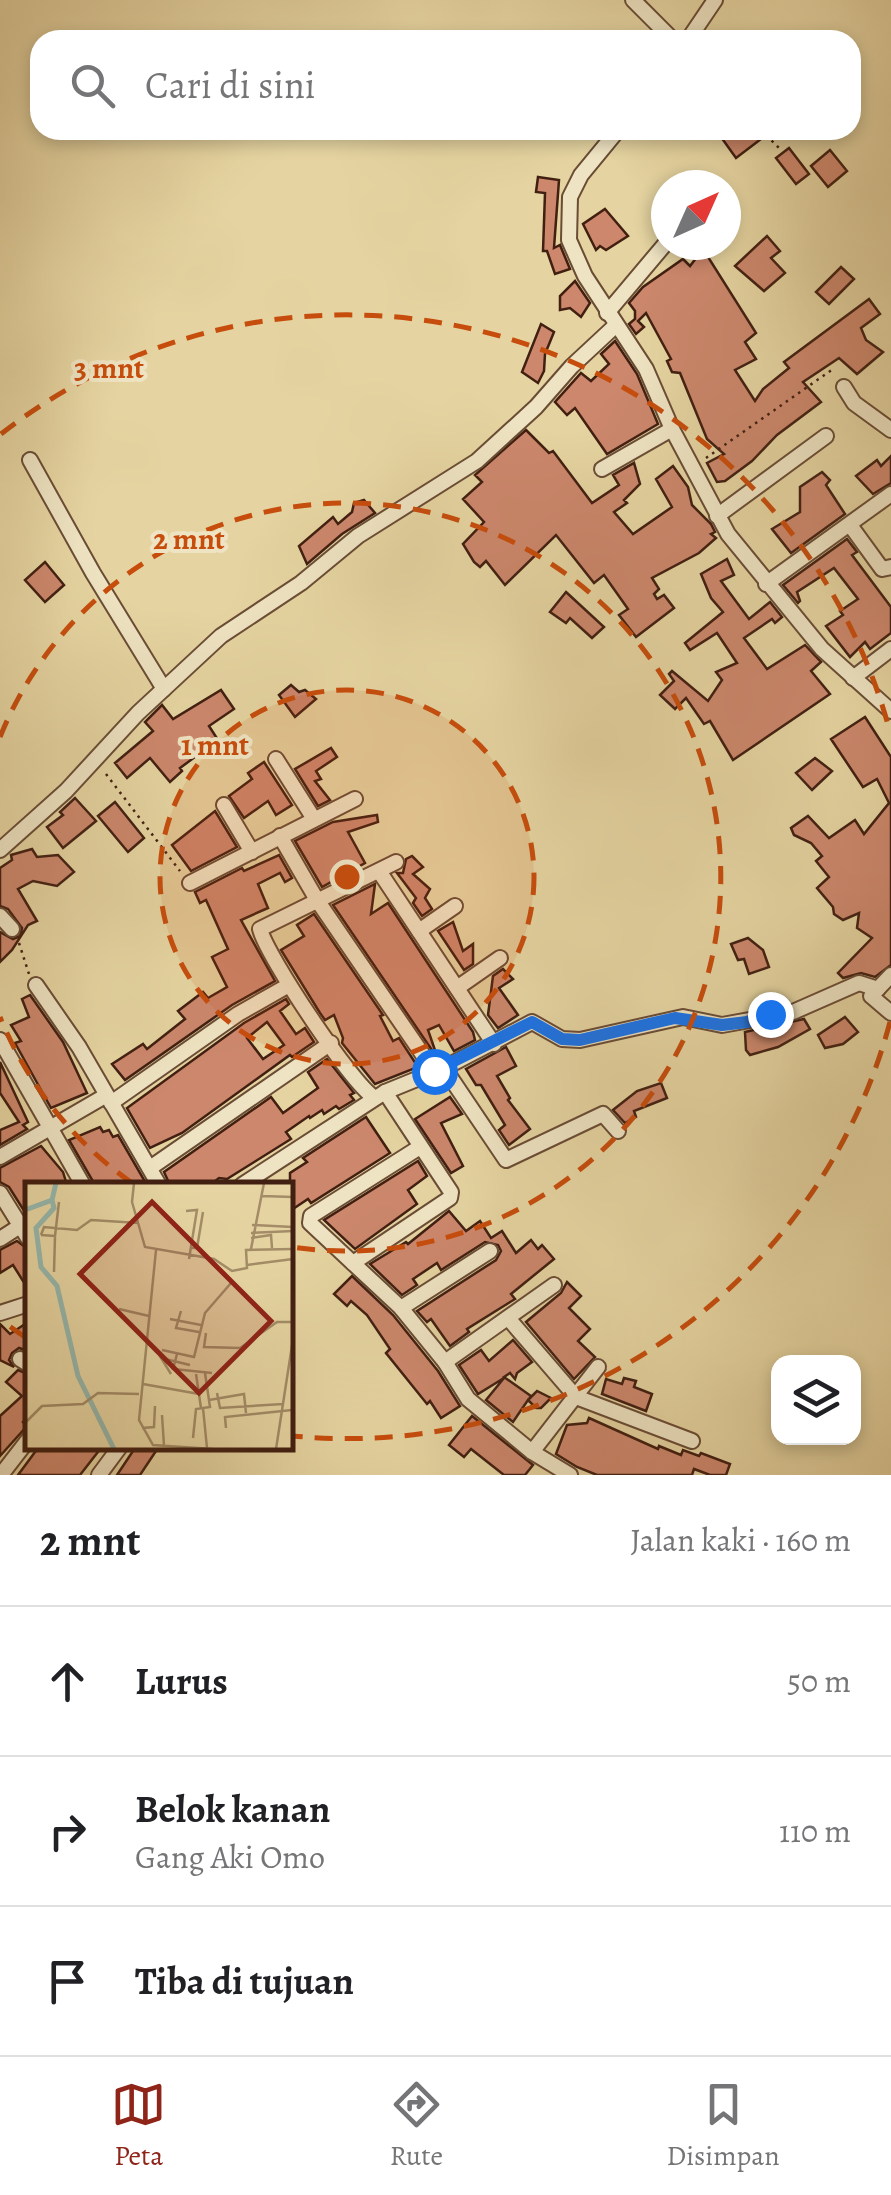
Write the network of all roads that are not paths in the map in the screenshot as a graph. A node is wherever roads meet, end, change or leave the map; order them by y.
1 (633, 0) edge
2 (715, 0) edge
3 (663, 30) edge
4 (695, 30) edge
5 (610, 140) edge
6 (653, 260) edge
7 (611, 319) junction
8 (844, 387) dead end
9 (672, 429) junction
10 (891, 430) edge
11 (826, 436) dead end
12 (30, 460) dead end
13 (602, 468) dead end
14 (891, 494) edge
15 (718, 516) junction
16 (850, 525) junction
17 (891, 567) edge
18 (766, 584) junction
19 (891, 649) edge
20 (854, 678) junction
21 (164, 689) junction
22 (891, 711) edge
23 (276, 759) dead end
24 (356, 799) dead end
25 (224, 805) dead end
26 (314, 819) junction
27 (280, 836) junction
28 (0, 850) edge
29 (252, 852) junction
30 (396, 862) dead end
31 (379, 870) junction
32 (190, 884) road end
33 (316, 900) junction
34 (454, 906) dead end
35 (0, 916) edge
36 (12, 929) road end
37 (419, 931) junction
38 (500, 958) dead end
39 (891, 975) edge
40 (36, 985) road end
41 (288, 985) junction
42 (457, 988) junction
43 (874, 992) junction
44 (891, 1013) edge
45 (0, 1040) edge
46 (331, 1043) junction
47 (494, 1044) junction
48 (439, 1069) junction
49 (380, 1095) junction
50 (109, 1100) junction
51 (51, 1128) junction
52 (618, 1132) dead end
53 (420, 1147) junction
54 (0, 1157) edge
55 (150, 1168) junction
56 (81, 1182) edge
57 (157, 1182) edge
58 (247, 1182) edge
59 (0, 1193) edge
60 (24, 1232) edge
61 (0, 1239) edge
62 (490, 1251) dead end
63 (353, 1263) junction
64 (554, 1285) dead end
65 (25, 1305) edge
66 (401, 1308) junction
67 (0, 1313) edge
68 (508, 1318) junction
69 (445, 1362) junction
70 (598, 1368) dead end
71 (576, 1397) junction
72 (692, 1441) dead end
73 (25, 1444) edge
74 (118, 1450) edge
75 (532, 1452) junction
76 (1, 1475) edge
77 (99, 1475) edge
78 (570, 1475) edge

1 - 3 street
2 - 4 street
5 - 7 street
6 - 7 street
7 - 9 street
7 - 21 street
8 - 10 street
9 - 13 street
9 - 15 street
11 - 15 street
12 - 21 street
14 - 16 street
15 - 18 street
16 - 17 street
16 - 18 street
18 - 20 street
19 - 20 street
20 - 22 street
21 - 28 street
23 - 26 street
24 - 26 street
25 - 29 street
26 - 27 street
27 - 29 street
27 - 33 street
29 - 32 street
30 - 31 street
31 - 33 street
31 - 37 street
33 - 41 street
33 - 48 street
34 - 37 street
35 - 36 street
37 - 42 street
38 - 42 street
39 - 43 street
40 - 50 street
41 - 46 street
41 - 50 street
42 - 47 street
43 - 44 street
43 - 47 street
45 - 51 street
46 - 49 street
46 - 55 street
47 - 48 street
48 - 49 street
48 - 52 street
49 - 53 street
49 - 58 street
50 - 51 street
50 - 55 street
51 - 54 street
51 - 56 street
53 - 63 street
53 - 63 street
55 - 57 street
59 - 60 street
60 - 61 street
62 - 66 street
63 - 66 street
64 - 68 street
65 - 67 street
66 - 69 street
68 - 69 street
68 - 71 street
69 - 75 street
70 - 71 street
71 - 72 street
71 - 75 street
73 - 76 street
74 - 77 street
75 - 78 street

